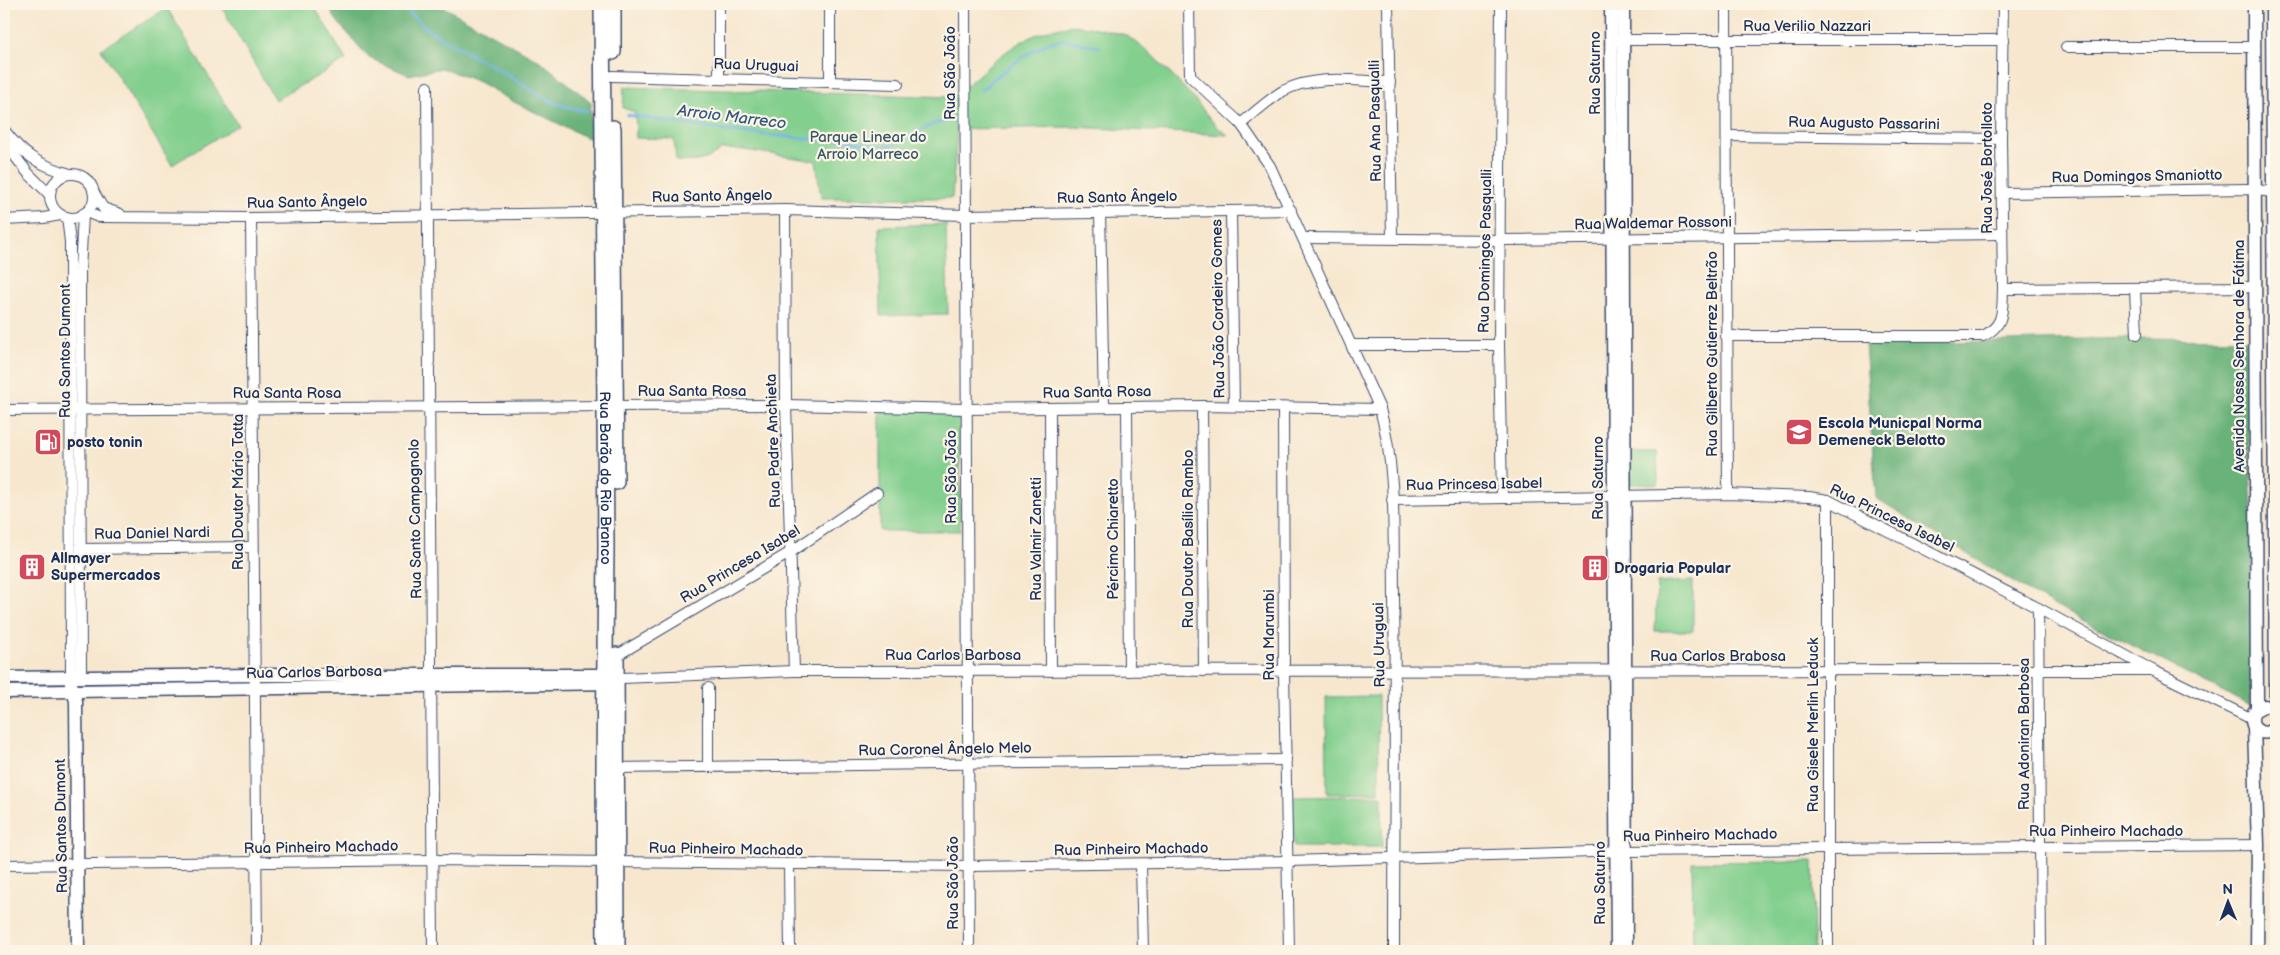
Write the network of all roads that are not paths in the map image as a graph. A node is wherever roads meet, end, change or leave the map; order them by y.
1 (602, 4) edge
2 (613, 4) edge
3 (719, 4) edge
4 (830, 4) edge
5 (965, 4) edge
6 (1189, 4) edge
7 (1388, 4) edge
8 (1501, 4) edge
9 (1611, 4) edge
10 (1623, 4) edge
11 (1726, 4) edge
12 (2003, 4) edge
13 (2254, 4) edge
14 (2272, 4) edge
15 (1617, 40) junction
16 (2003, 40) junction
17 (1727, 41) junction
18 (2254, 47) junction
19 (2272, 47) junction
20 (2066, 48) dead end
21 (612, 76) junction
22 (719, 78) junction
23 (830, 82) junction
24 (1390, 82) junction
25 (898, 84) dead end
26 (427, 87) dead end
27 (1241, 124) junction
28 (4, 130) edge
29 (1726, 136) junction
30 (2001, 139) junction
31 (9, 145) edge
32 (608, 146) junction
33 (70, 174) junction
34 (2255, 190) junction
35 (93, 191) junction
36 (2274, 192) junction
37 (2002, 193) junction
38 (50, 198) junction
39 (785, 210) junction
40 (1291, 210) junction
41 (1231, 211) junction
42 (608, 212) junction
43 (1100, 212) junction
44 (85, 213) junction
45 (428, 215) junction
46 (966, 215) junction
47 (64, 216) junction
48 (133, 217) junction
49 (251, 218) junction
50 (4, 220) edge
51 (27, 220) junction
52 (2002, 234) junction
53 (1726, 236) junction
54 (1304, 238) junction
55 (1392, 238) junction
56 (1618, 239) junction
57 (1501, 240) junction
58 (2256, 287) junction
59 (2003, 289) junction
60 (2135, 289) junction
61 (2137, 334) dead end
62 (1726, 336) junction
63 (1499, 344) junction
64 (1351, 345) junction
65 (786, 405) junction
66 (610, 406) junction
67 (1104, 406) junction
68 (1202, 406) junction
69 (1234, 406) junction
70 (428, 407) junction
71 (1127, 407) junction
72 (252, 408) junction
73 (1050, 408) junction
74 (1283, 408) junction
75 (81, 409) junction
76 (967, 409) junction
77 (1380, 409) junction
78 (4, 410) edge
79 (69, 410) junction
80 (877, 492) dead end
81 (1728, 494) junction
82 (1620, 496) junction
83 (1502, 498) junction
84 (1392, 500) junction
85 (1828, 500) junction
86 (253, 547) junction
87 (82, 549) junction
88 (791, 552) junction
89 (2038, 608) junction
90 (611, 614) junction
91 (616, 656) junction
92 (2039, 669) junction
93 (1829, 670) junction
94 (2152, 670) junction
95 (794, 671) junction
96 (967, 671) junction
97 (1052, 671) junction
98 (1129, 671) junction
99 (1204, 671) junction
100 (1284, 671) junction
101 (1395, 671) junction
102 (1620, 671) junction
103 (255, 675) junction
104 (76, 677) junction
105 (4, 678) edge
106 (613, 679) junction
107 (349, 681) junction
108 (432, 681) junction
109 (255, 688) junction
110 (708, 688) dead end
111 (4, 692) edge
112 (76, 694) junction
113 (2276, 712) edge
114 (2254, 719) junction
115 (2276, 727) edge
116 (1286, 760) junction
117 (968, 764) junction
118 (708, 767) junction
119 (610, 768) junction
120 (2258, 845) junction
121 (2039, 847) junction
122 (1827, 849) junction
123 (1621, 851) junction
124 (1394, 858) junction
125 (433, 860) junction
126 (610, 861) junction
127 (1289, 862) junction
128 (255, 863) junction
129 (1141, 864) junction
130 (4, 865) edge
131 (78, 865) junction
132 (789, 866) junction
133 (968, 866) junction
134 (78, 951) edge
135 (257, 951) edge
136 (433, 951) edge
137 (605, 951) edge
138 (617, 951) edge
139 (790, 951) edge
140 (969, 951) edge
141 (1143, 951) edge
142 (1290, 951) edge
143 (1394, 951) edge
144 (1617, 951) edge
145 (1626, 951) edge
146 (1828, 951) edge
147 (2041, 951) edge
148 (2257, 951) edge

1 - 32 main road, Rua Barão do Rio Branco
2 - 21 main road, Rua Barão do Rio Branco
3 - 22 street
4 - 23 street
5 - 46 street, Rua São João
6 - 27 street, Rua Uruguai
7 - 24 street, Rua Ana Pasqualli
8 - 57 street, Rua Domingos Pasqualli
9 - 15 street, Rua Saturno
10 - 15 street, Rua Saturno
11 - 17 street, Rua Gilberto Gutierrez Beltrão
12 - 16 street, Rua José Bortolloto
13 - 18 street, Avenida Nossa Senhora de Fátima
14 - 19 street
15 - 17 street, Rua Verilio Nazzari
15 - 56 street, Rua Saturno
16 - 17 street, Rua Verilio Nazzari
16 - 30 street, Rua José Bortolloto
17 - 29 street, Rua Gilberto Gutierrez Beltrão
18 - 19 street
18 - 20 street
18 - 34 street, Avenida Nossa Senhora de Fátima
19 - 36 street
21 - 22 street, Rua Uruguai
21 - 32 main road, Rua Barão do Rio Branco
22 - 23 street, Rua Uruguai
23 - 25 street, Rua Uruguai
24 - 27 street
24 - 55 street, Rua Ana Pasqualli
26 - 45 street, Rua Santo Campagnolo
27 - 40 street, Rua Uruguai
28 - 31 street
29 - 30 street, Rua Augusto Passarini
29 - 53 street, Rua Gilberto Gutierrez Beltrão
30 - 37 street, Rua José Bortolloto
31 - 33 street
31 - 38 street
32 - 42 main road, Rua Barão do Rio Branco
33 - 35 street
33 - 38 street
34 - 36 street, Rua Domingos Smaniotto
34 - 37 street, Rua Domingos Smaniotto
34 - 58 street, Avenida Nossa Senhora de Fátima
35 - 44 street
35 - 48 street
36 - 113 street
37 - 52 street, Rua José Bortolloto
38 - 47 street
38 - 51 street
39 - 42 street, Rua Santo Ângelo
39 - 46 street, Rua Santo Ângelo
39 - 65 street, Rua Padre Anchieta
40 - 41 street, Rua Santo Ângelo
40 - 54 street, Rua Uruguai
41 - 43 street, Rua Santo Ângelo
41 - 69 street, Rua João Cordeiro Gomes
42 - 45 street, Rua Santo Ângelo
42 - 66 main road, Rua Barão do Rio Branco
43 - 46 street, Rua Santo Ângelo
43 - 67 street
44 - 47 street
44 - 48 street, Rua Santo Ângelo
44 - 75 street, Rua Santos Dumont
45 - 49 street, Rua Santo Ângelo
45 - 70 street, Rua Santo Campagnolo
46 - 76 street, Rua São João
47 - 51 street
47 - 79 street, Rua Santos Dumont
48 - 49 street, Rua Santo Ângelo
49 - 72 street, Rua Doutor Mário Totta
50 - 51 street
52 - 53 street, Rua Waldemar Rossoni
52 - 59 street, Rua José Bortolloto
53 - 56 street, Rua Waldemar Rossoni
53 - 62 street, Rua Gilberto Gutierrez Beltrão
54 - 55 street, Rua Waldemar Rossoni
54 - 64 street, Rua Uruguai
55 - 57 street, Rua Waldemar Rossoni
56 - 57 street, Rua Waldemar Rossoni
56 - 82 street, Rua Saturno
57 - 63 street, Rua Domingos Pasqualli
58 - 60 street
58 - 114 street, Avenida Nossa Senhora de Fátima
59 - 60 street
59 - 62 street, Rua José Bortolloto
60 - 61 street
62 - 81 street, Rua Gilberto Gutierrez Beltrão
63 - 64 street
63 - 83 street, Rua Domingos Pasqualli
64 - 77 street, Rua Uruguai
65 - 66 street, Rua Santa Rosa
65 - 76 street, Rua Santa Rosa
65 - 88 street, Rua Padre Anchieta
66 - 70 street, Rua Santa Rosa
66 - 90 main road, Rua Barão do Rio Branco
67 - 71 street, Rua Santa Rosa
67 - 73 street, Rua Santa Rosa
68 - 69 street, Rua Santa Rosa
68 - 71 street, Rua Santa Rosa
68 - 99 street, Rua Doutor Basílio Rambo
69 - 74 street, Rua Santa Rosa
70 - 72 street, Rua Santa Rosa
70 - 108 street, Rua Santo Campagnolo
71 - 98 street, Pércimo Chiaretto
72 - 75 street, Rua Santa Rosa
72 - 86 street, Rua Doutor Mário Totta
73 - 76 street, Rua Santa Rosa
73 - 97 street, Rua Valmir Zanetti
74 - 77 street, Rua Santa Rosa
74 - 100 street, Rua Marumbi
75 - 79 street, Rua Santa Rosa
75 - 87 street, Rua Santos Dumont
76 - 96 street, Rua São João
77 - 84 street, Rua Uruguai
78 - 79 street, Rua Santa Rosa
79 - 104 street, Rua Santos Dumont
80 - 88 street, Rua Princesa Isabel
81 - 82 street, Rua Princesa Isabel
81 - 85 street, Rua Princesa Isabel
82 - 83 street, Rua Princesa Isabel
82 - 102 street, Rua Saturno
83 - 84 street, Rua Princesa Isabel
84 - 101 street, Rua Uruguai
85 - 89 street, Rua Princesa Isabel
85 - 93 street, Rua Gisele Merlin Leduck
86 - 87 street, Rua Daniel Nardi
86 - 103 street, Rua Doutor Mário Totta
87 - 104 street, Rua Santos Dumont
88 - 91 street, Rua Princesa Isabel
88 - 95 street, Rua Padre Anchieta
89 - 92 street, Rua Adoniran Barbosa
89 - 94 street, Rua Princesa Isabel
90 - 91 main road, Rua Barão do Rio Branco
90 - 106 main road, Rua Barão do Rio Branco
91 - 106 main road, Rua Barão do Rio Branco
92 - 93 street, Rua Carlos Brabosa
92 - 94 street, Rua Carlos Brabosa
92 - 121 street, Rua Adoniran Barbosa
93 - 102 street, Rua Carlos Brabosa
93 - 122 street, Rua Gisele Merlin Leduck
94 - 114 street, Rua Princesa Isabel
95 - 96 street, Rua Carlos Barbosa
95 - 106 street, Rua Carlos Barbosa
96 - 97 street, Rua Carlos Barbosa
96 - 117 street, Rua São João
97 - 98 street, Rua Carlos Barbosa
98 - 99 street, Rua Carlos Barbosa
99 - 100 street, Rua Carlos Barbosa
100 - 101 street, Rua Carlos Brabosa
100 - 116 street, Rua Marumbi
101 - 102 street, Rua Carlos Brabosa
101 - 124 street, Rua Uruguai
102 - 123 street, Rua Saturno
103 - 104 street, Rua Carlos Barbosa
103 - 107 street, Rua Carlos Barbosa
103 - 109 street, Rua Doutor Mário Totta
104 - 105 street, Rua Carlos Barbosa
104 - 112 street, Rua Santos Dumont
106 - 108 street, Rua Carlos Barbosa
106 - 119 main road, Rua Barão do Rio Branco
107 - 108 street, Rua Carlos Barbosa
107 - 109 street, Rua Carlos Barbosa
108 - 125 street, Rua Santo Campagnolo
109 - 112 street, Rua Carlos Barbosa
109 - 128 street
110 - 118 street
111 - 112 street, Rua Carlos Barbosa
112 - 131 street, Rua Santos Dumont
113 - 114 street
114 - 115 street
114 - 120 street, Avenida Nossa Senhora de Fátima
116 - 117 street, Rua Coronel Ângelo Melo
116 - 127 street, Rua Marumbi
117 - 118 street, Rua Coronel Ângelo Melo
117 - 133 street, Rua São João
118 - 119 street, Rua Coronel Ângelo Melo
119 - 126 main road, Rua Barão do Rio Branco
120 - 121 street, Rua Pinheiro Machado
120 - 148 street, Avenida Nossa Senhora de Fátima
121 - 122 street, Rua Pinheiro Machado
121 - 147 street, Rua Adoniran Barbosa
122 - 123 street, Rua Pinheiro Machado
122 - 146 street, Rua Gisele Merlin Leduck
123 - 124 street, Rua Pinheiro Machado
123 - 144 street, Rua Saturno
123 - 145 street, Rua Saturno
124 - 127 street, Rua Pinheiro Machado
124 - 143 street, Rua Uruguai
125 - 126 street, Rua Pinheiro Machado
125 - 128 street, Rua Pinheiro Machado
125 - 136 street, Rua Santo Campagnolo
126 - 132 street, Rua Pinheiro Machado
126 - 137 main road, Rua Barão do Rio Branco
126 - 138 main road, Rua Barão do Rio Branco
127 - 129 street, Rua Pinheiro Machado
127 - 142 street, Rua Marumbi
128 - 131 street, Rua Pinheiro Machado
128 - 135 street
129 - 133 street, Rua Pinheiro Machado
129 - 141 street
130 - 131 street, Rua Pinheiro Machado
131 - 134 street, Rua Santos Dumont
132 - 133 street, Rua Pinheiro Machado
132 - 139 street
133 - 140 street, Rua São João

